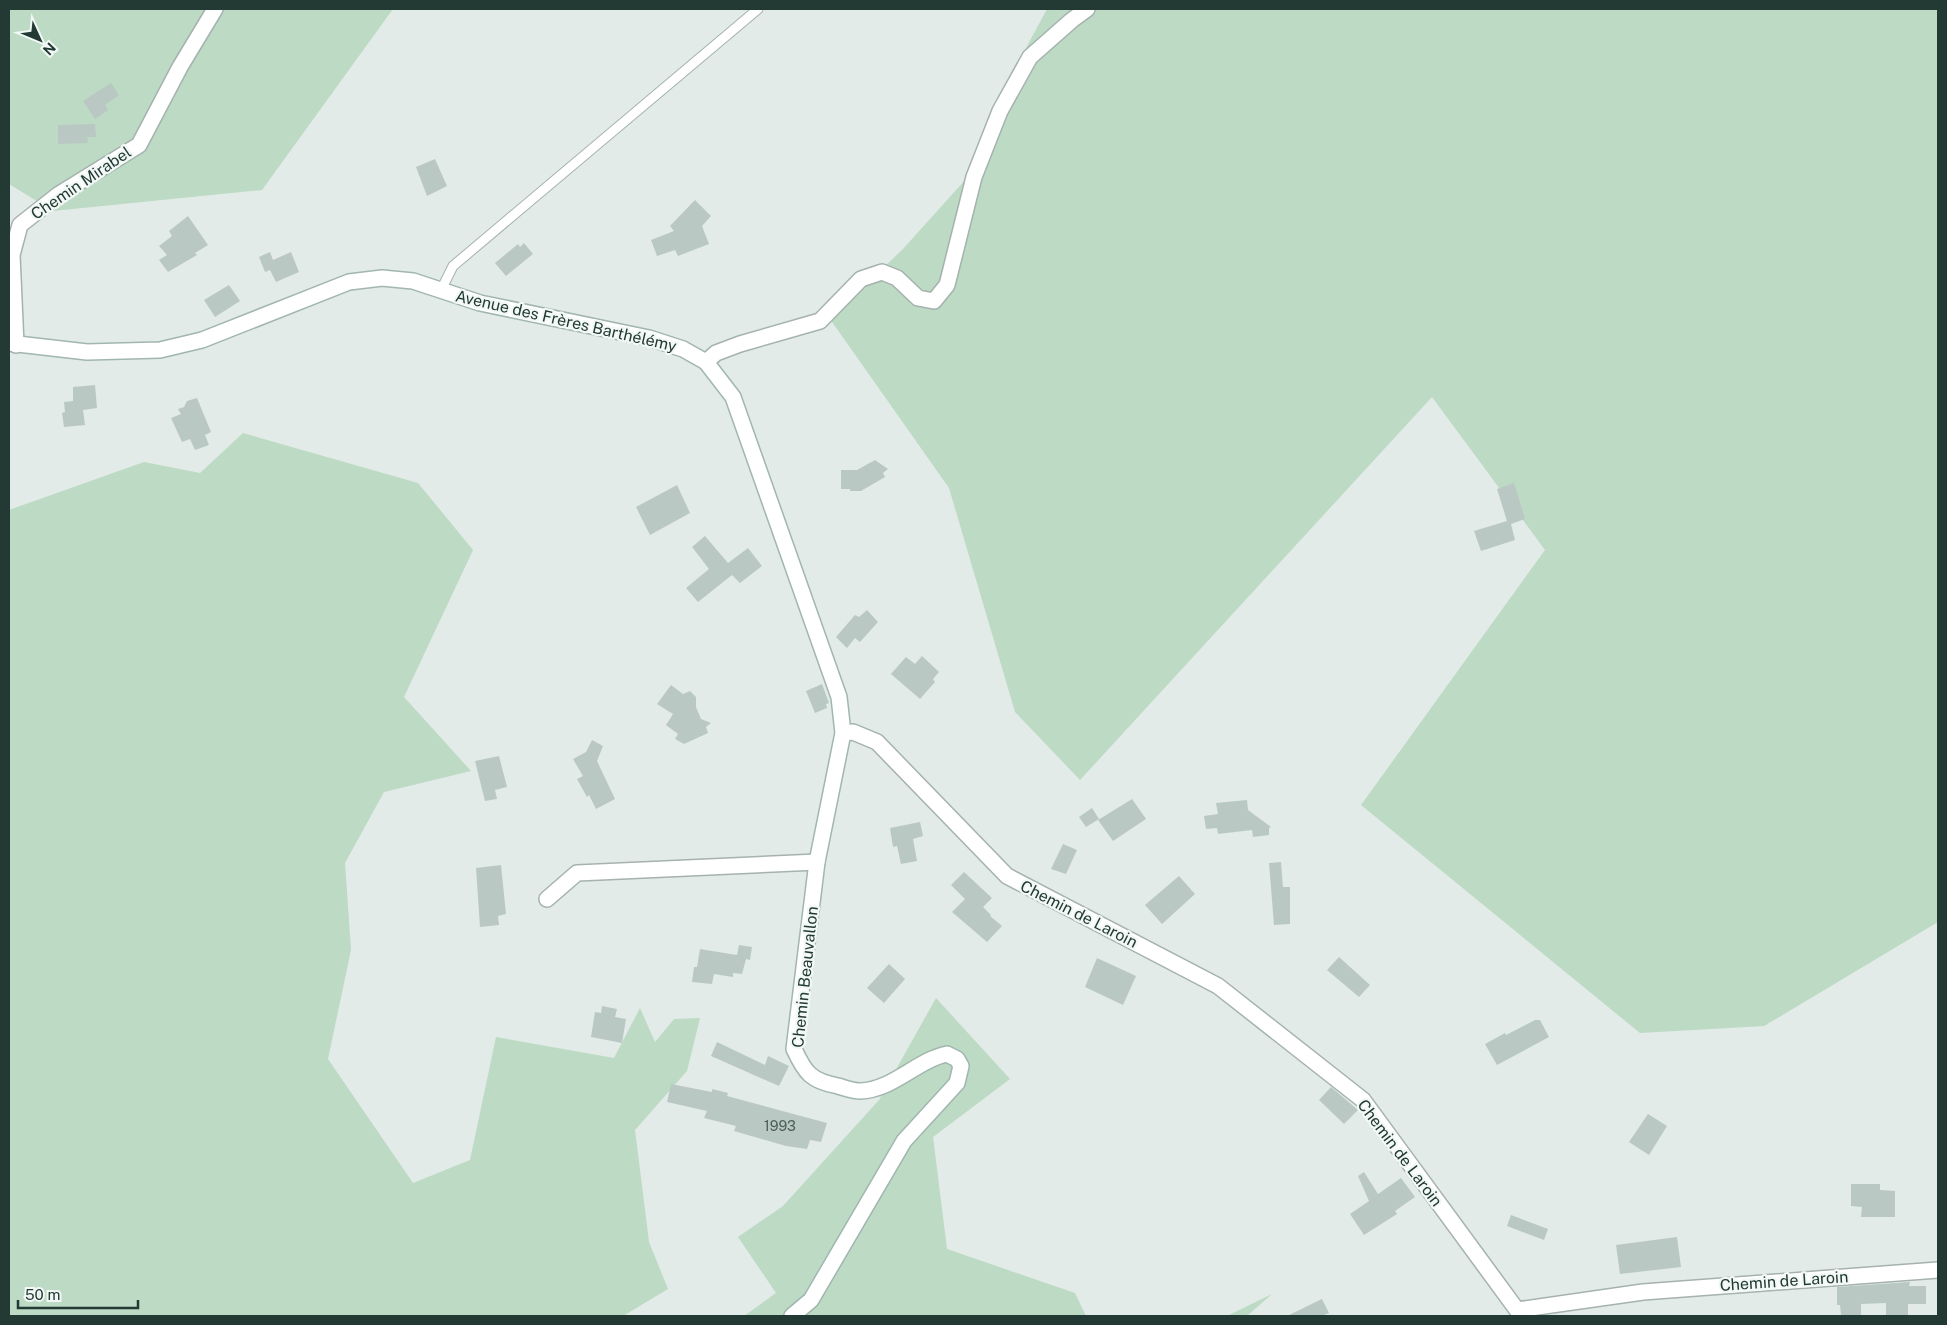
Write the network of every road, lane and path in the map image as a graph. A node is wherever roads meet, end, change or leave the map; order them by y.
1 (215, 9) edge
2 (758, 9) edge
3 (1087, 9) edge
4 (441, 290) junction
5 (12, 344) edge
6 (706, 362) junction
7 (843, 733) junction
8 (817, 862) junction
9 (547, 899) dead end
10 (1938, 1270) edge
11 (792, 1316) edge

1 - 5 street, Chemin Mirabel
2 - 4 lane
3 - 6 street
4 - 5 street, Avenue des Frères Barthélémy
4 - 6 street, Avenue des Frères Barthélémy
6 - 7 street, Avenue des Frères Barthélémy
7 - 8 street, Chemin Beauvallon
7 - 10 street, Chemin de Laroin
8 - 9 street
8 - 11 street, Chemin Beauvallon

